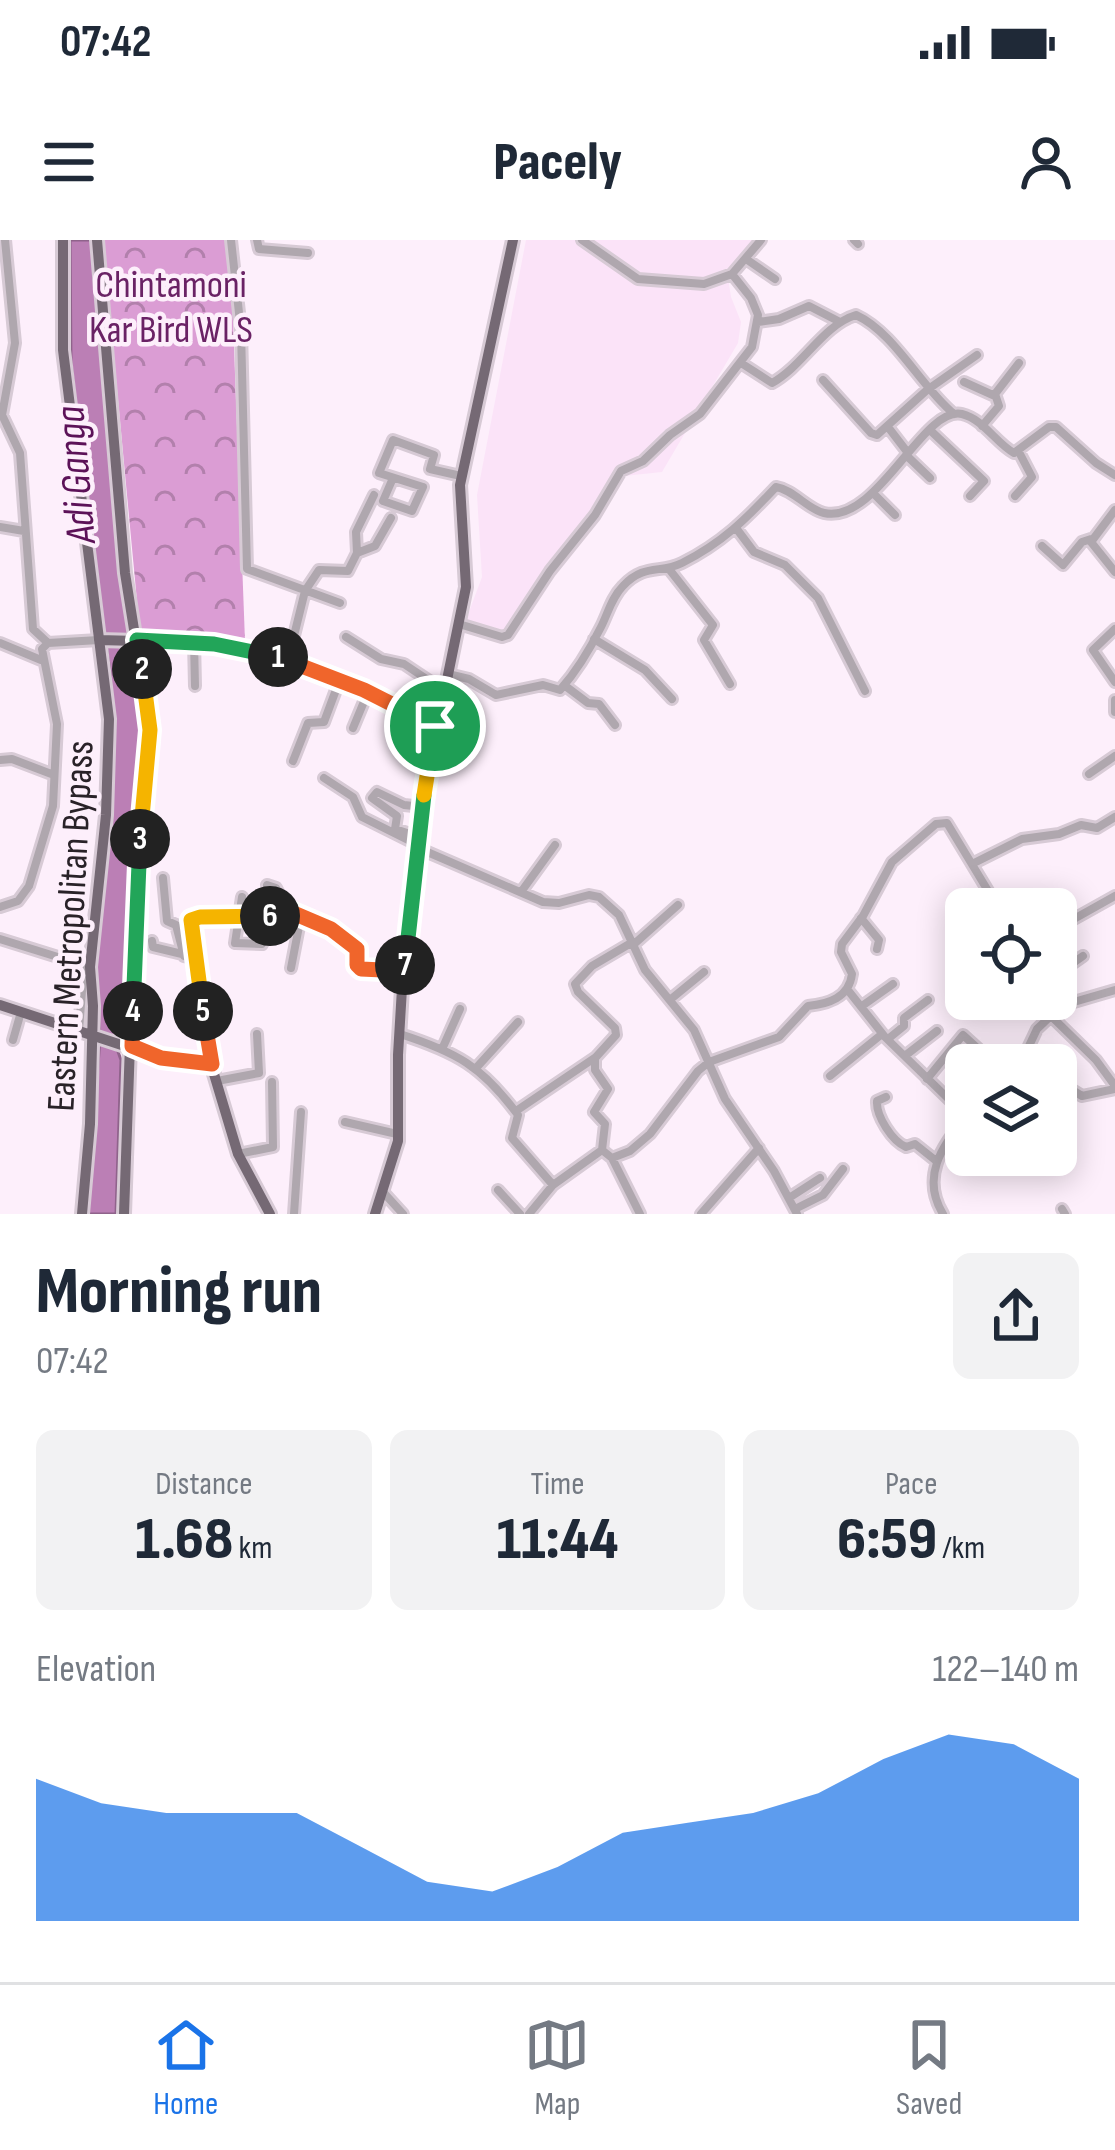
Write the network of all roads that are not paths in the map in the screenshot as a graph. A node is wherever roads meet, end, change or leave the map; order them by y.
1 (4, 240) edge
2 (63, 240) edge
3 (97, 240) edge
4 (231, 240) edge
5 (257, 240) edge
6 (513, 240) edge
7 (582, 240) edge
8 (761, 240) edge
9 (308, 253) dead end
10 (746, 260) junction
11 (732, 274) junction
12 (775, 279) dead end
13 (758, 322) junction
14 (840, 322) junction
15 (977, 355) dead end
16 (741, 363) junction
17 (1018, 363) dead end
18 (823, 380) dead end
19 (964, 382) dead end
20 (928, 390) junction
21 (995, 396) junction
22 (953, 414) junction
23 (3, 425) edge
24 (982, 426) junction
25 (888, 427) junction
26 (931, 430) junction
27 (1019, 452) junction
28 (907, 454) junction
29 (430, 469) junction
30 (1115, 475) edge
31 (461, 476) junction
32 (393, 478) junction
33 (929, 478) dead end
34 (423, 487) junction
35 (873, 493) junction
36 (374, 495) dead end
37 (970, 496) dead end
38 (1015, 496) dead end
39 (1115, 510) edge
40 (895, 515) dead end
41 (391, 518) dead end
42 (0, 526) edge
43 (736, 528) junction
44 (24, 531) junction
45 (1091, 539) junction
46 (1042, 546) dead end
47 (357, 553) junction
48 (669, 569) junction
49 (1115, 572) edge
50 (305, 591) junction
51 (340, 603) dead end
52 (458, 624) junction
53 (1115, 629) edge
54 (346, 637) dead end
55 (594, 639) junction
56 (105, 640) junction
57 (131, 640) junction
58 (194, 641) junction
59 (0, 643) edge
60 (48, 643) junction
61 (41, 660) junction
62 (288, 660) junction
63 (446, 674) junction
64 (340, 680) junction
65 (1115, 682) edge
66 (730, 684) dead end
67 (195, 686) dead end
68 (564, 686) junction
69 (442, 690) junction
70 (865, 691) dead end
71 (368, 692) junction
72 (672, 699) dead end
73 (1115, 700) edge
74 (1115, 712) edge
75 (615, 725) dead end
76 (435, 726) junction
77 (353, 728) dead end
78 (1115, 756) edge
79 (0, 760) edge
80 (293, 761) dead end
81 (1089, 774) dead end
82 (54, 775) junction
83 (324, 778) dead end
84 (423, 807) junction
85 (1115, 817) edge
86 (419, 843) junction
87 (555, 845) dead end
88 (974, 863) junction
89 (163, 878) dead end
90 (267, 885) dead end
91 (988, 888) edge
92 (521, 892) junction
93 (1115, 896) edge
94 (242, 898) dead end
95 (678, 905) dead end
96 (0, 907) edge
97 (280, 910) junction
98 (236, 916) junction
99 (301, 916) junction
100 (1077, 917) edge
101 (861, 918) junction
102 (0, 939) edge
103 (152, 941) dead end
104 (632, 944) junction
105 (877, 949) dead end
106 (182, 954) junction
107 (1083, 956) dead end
108 (195, 958) junction
109 (1077, 960) edge
110 (87, 966) junction
111 (291, 968) dead end
112 (404, 971) junction
113 (704, 971) dead end
114 (892, 984) dead end
115 (848, 989) junction
116 (1115, 990) edge
117 (1077, 998) edge
118 (671, 999) junction
119 (928, 1000) dead end
120 (0, 1005) edge
121 (862, 1006) junction
122 (460, 1009) dead end
123 (21, 1010) junction
124 (1055, 1020) edge
125 (518, 1022) dead end
126 (937, 1031) dead end
127 (90, 1033) junction
128 (257, 1034) dead end
129 (400, 1034) junction
130 (885, 1036) junction
131 (13, 1040) dead end
132 (126, 1044) junction
133 (442, 1047) junction
134 (906, 1055) junction
135 (596, 1057) junction
136 (945, 1057) edge
137 (709, 1062) junction
138 (212, 1064) junction
139 (477, 1067) junction
140 (830, 1076) dead end
141 (927, 1079) junction
142 (217, 1082) junction
143 (272, 1082) dead end
144 (1115, 1088) edge
145 (1077, 1093) edge
146 (886, 1097) dead end
147 (945, 1097) edge
148 (516, 1111) junction
149 (301, 1112) dead end
150 (345, 1123) dead end
151 (399, 1135) junction
152 (945, 1143) edge
153 (759, 1148) junction
154 (602, 1150) junction
155 (238, 1154) junction
156 (612, 1158) junction
157 (937, 1161) junction
158 (843, 1169) dead end
159 (820, 1178) dead end
160 (553, 1185) junction
161 (499, 1190) dead end
162 (383, 1192) junction
163 (789, 1198) junction
164 (796, 1212) edge
165 (82, 1214) edge
166 (124, 1214) edge
167 (270, 1214) edge
168 (294, 1214) edge
169 (375, 1214) edge
170 (403, 1214) edge
171 (520, 1214) edge
172 (529, 1214) edge
173 (640, 1214) edge
174 (701, 1214) edge
175 (944, 1214) edge

1 - 23 street
2 - 56 main road, Eastern Metropolitan Bypass
3 - 57 main road, Eastern Metropolitan Bypass
4 - 50 street
5 - 9 street
6 - 31 main road
7 - 11 street
8 - 10 street
10 - 11 street
10 - 12 street
11 - 13 street
13 - 14 street
13 - 16 street
14 - 16 street
14 - 20 street
15 - 20 street
16 - 52 street
17 - 21 street
18 - 25 street
19 - 21 street
20 - 22 street
20 - 25 street
21 - 24 street
22 - 24 street
22 - 26 street
23 - 44 street
24 - 27 street
25 - 28 street
26 - 28 street
26 - 37 street
27 - 30 street
27 - 38 street
28 - 33 street
28 - 35 street
29 - 31 street
29 - 32 street
29 - 34 street
31 - 52 main road
32 - 34 street
32 - 34 street
35 - 40 street
35 - 43 street
36 - 47 street
39 - 45 street
41 - 47 street
42 - 44 street
43 - 48 street
43 - 70 street
44 - 60 street
45 - 46 street
45 - 49 street
47 - 50 street
48 - 55 street
48 - 66 street
50 - 51 street
50 - 62 street
52 - 63 main road
53 - 65 street
54 - 69 street
55 - 68 street
55 - 72 street
56 - 57 main road
56 - 60 street
56 - 110 main road, Eastern Metropolitan Bypass
57 - 58 street
57 - 132 main road, Eastern Metropolitan Bypass
58 - 62 street
58 - 67 street
59 - 61 street
60 - 61 street
61 - 82 street
62 - 64 street
63 - 68 street
63 - 69 main road
64 - 71 street
64 - 80 street
68 - 75 street
69 - 76 main road
71 - 76 street
71 - 77 street
73 - 74 street
76 - 84 main road
78 - 81 street
79 - 82 street
82 - 96 street
83 - 86 street
84 - 86 main road
84 - 86 street
85 - 88 street
86 - 92 street
86 - 112 main road
87 - 92 street
88 - 91 street
88 - 101 street
89 - 106 street
90 - 97 street
92 - 104 street
93 - 100 street
94 - 98 street
95 - 104 street
97 - 98 street
97 - 98 street
97 - 99 street
98 - 108 street
99 - 111 street
99 - 112 street
101 - 105 street
101 - 115 street
102 - 110 street
103 - 106 street
104 - 118 street
104 - 135 street
106 - 108 street
107 - 109 street
108 - 138 street
110 - 127 main road, Eastern Metropolitan Bypass
112 - 129 main road
113 - 118 street
114 - 121 street
115 - 121 street
115 - 137 street
116 - 117 street
118 - 137 street
119 - 130 street
120 - 123 main road
121 - 130 street
122 - 133 street
123 - 127 main road
123 - 131 street
124 - 144 street
125 - 139 street
126 - 134 street
127 - 132 main road
127 - 165 main road, Eastern Metropolitan Bypass
128 - 142 street
129 - 133 street
129 - 151 main road
130 - 134 street
130 - 140 street
132 - 138 main road
132 - 166 main road, Eastern Metropolitan Bypass
133 - 139 street
134 - 141 street
135 - 148 street
135 - 154 street
136 - 141 street
137 - 153 street
137 - 156 street
138 - 142 main road
139 - 148 street
141 - 147 street
142 - 155 main road
143 - 155 street
144 - 145 street
146 - 157 street
148 - 160 street
149 - 168 street
150 - 151 street
151 - 162 main road
152 - 157 street
153 - 163 street
153 - 174 street
154 - 156 street
154 - 160 street
155 - 167 main road
156 - 173 street
157 - 175 street
158 - 164 street
159 - 163 street
160 - 172 street
161 - 171 street
162 - 169 main road
162 - 170 street
163 - 164 street

